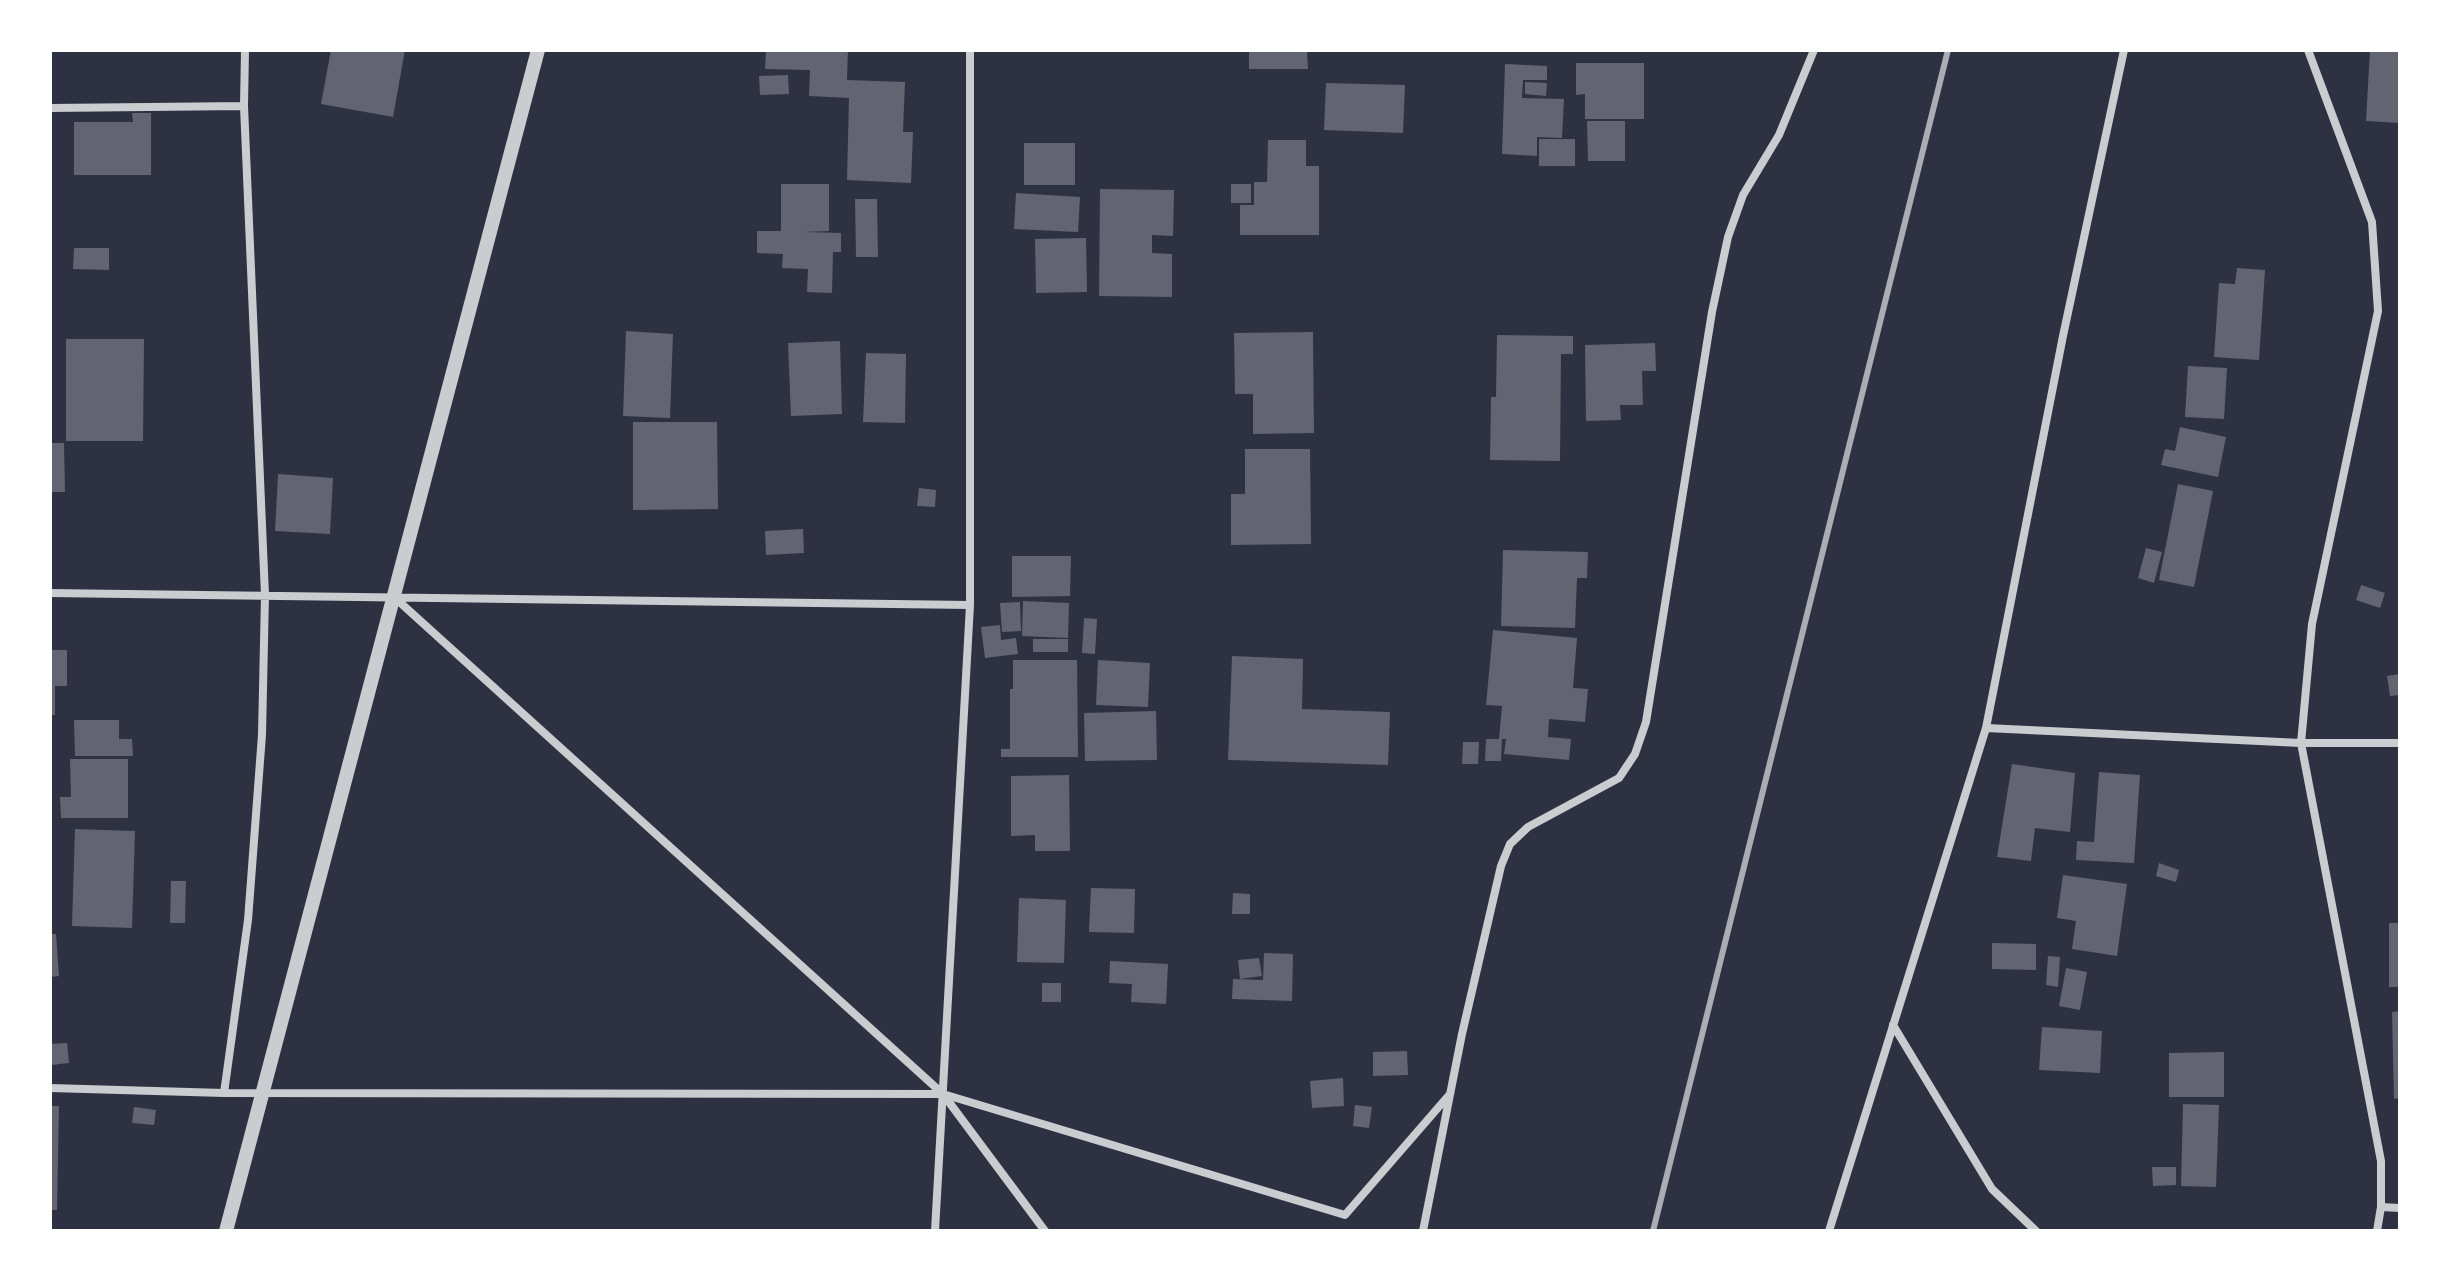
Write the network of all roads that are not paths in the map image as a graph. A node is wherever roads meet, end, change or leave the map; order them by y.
1 (245, 50) edge
2 (538, 50) edge
3 (970, 50) edge
4 (1814, 50) edge
5 (2124, 50) edge
6 (2308, 50) edge
7 (244, 106) junction
8 (50, 108) edge
9 (50, 593) edge
10 (265, 595) junction
11 (394, 597) junction
12 (970, 605) junction
13 (1986, 728) junction
14 (2301, 743) junction
15 (2400, 743) edge
16 (1893, 1025) junction
17 (50, 1088) edge
18 (224, 1093) junction
19 (264, 1093) junction
20 (943, 1094) junction
21 (1450, 1094) junction
22 (2381, 1207) junction
23 (2400, 1208) edge
24 (226, 1231) edge
25 (935, 1231) edge
26 (1045, 1231) edge
27 (1423, 1231) edge
28 (1829, 1231) edge
29 (2036, 1231) edge
30 (2377, 1231) edge

1 - 7 street
2 - 11 street
3 - 12 street
4 - 21 street
5 - 13 street
6 - 14 street
7 - 8 street
7 - 10 street
9 - 10 street
10 - 11 street
10 - 18 street
11 - 12 street
11 - 19 street
11 - 20 street
12 - 20 street
13 - 14 street
13 - 16 street
14 - 15 street
14 - 22 street
16 - 28 street
16 - 29 street
17 - 18 street
18 - 19 street
19 - 20 street
19 - 24 street
20 - 21 street
20 - 25 street
20 - 26 street
21 - 27 street
22 - 23 street
22 - 30 street

